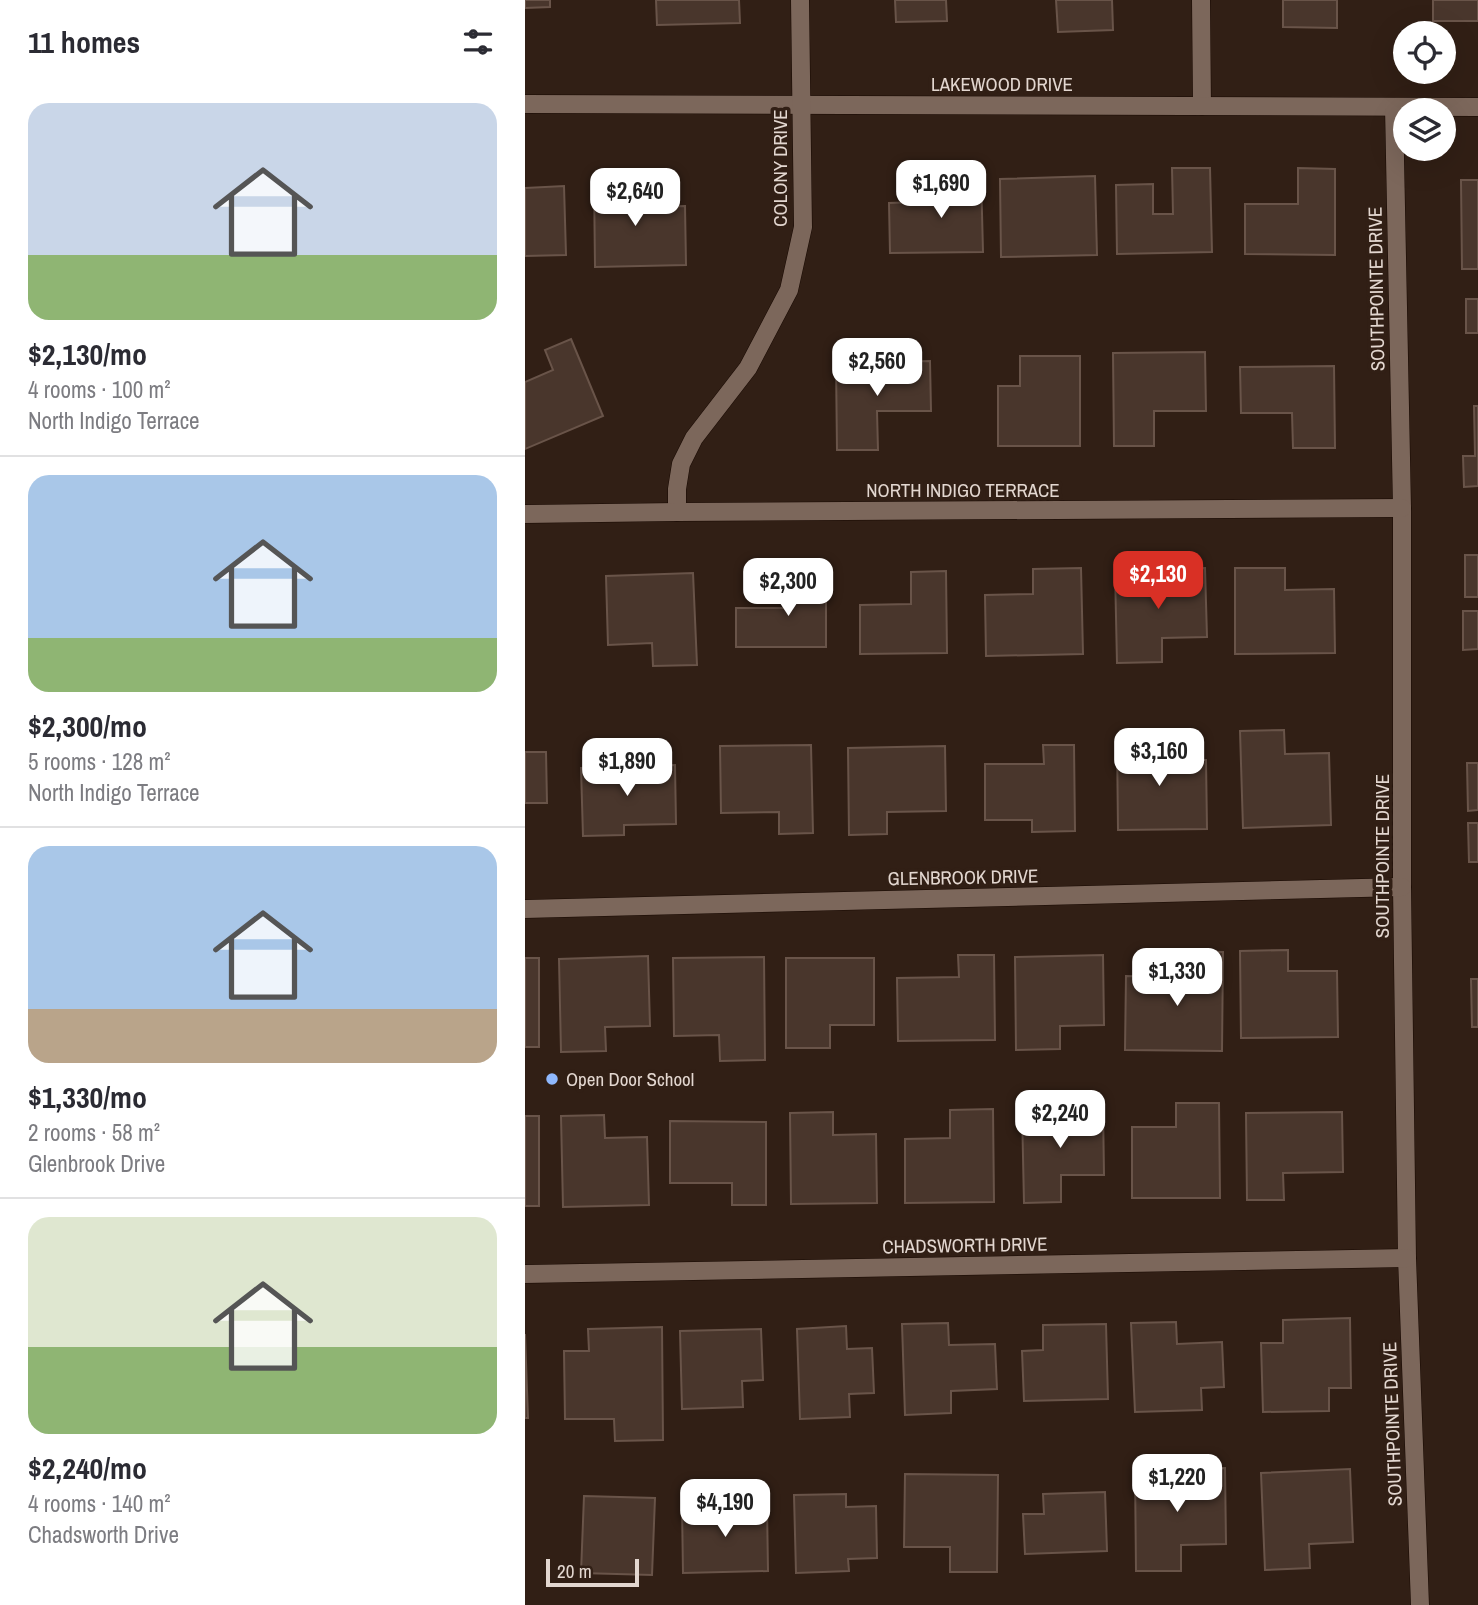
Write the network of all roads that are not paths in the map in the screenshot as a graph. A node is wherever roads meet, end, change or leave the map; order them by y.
1 (800, 0) edge
2 (1201, 0) edge
3 (525, 104) edge
4 (801, 105) junction
5 (1202, 106) junction
6 (1393, 107) edge
7 (1456, 107) edge
8 (1478, 107) edge
9 (1395, 161) edge
10 (1402, 508) junction
11 (677, 512) junction
12 (525, 514) edge
13 (1402, 887) junction
14 (525, 909) edge
15 (1406, 1258) junction
16 (525, 1274) edge
17 (1420, 1605) edge

1 - 4 street, COLONY DRIVE
2 - 5 street
3 - 4 street, LAKEWOOD DRIVE
4 - 5 street, LAKEWOOD DRIVE
4 - 11 street, COLONY DRIVE
5 - 6 street, LAKEWOOD DRIVE
7 - 8 street, LAKEWOOD DRIVE
9 - 10 street, SOUTHPOINTE DRIVE
10 - 11 street, NORTH INDIGO TERRACE
10 - 13 street, SOUTHPOINTE DRIVE
11 - 12 street, NORTH INDIGO TERRACE
13 - 14 street, GLENBROOK DRIVE
13 - 15 street, SOUTHPOINTE DRIVE
15 - 16 street, CHADSWORTH DRIVE
15 - 17 street, SOUTHPOINTE DRIVE

